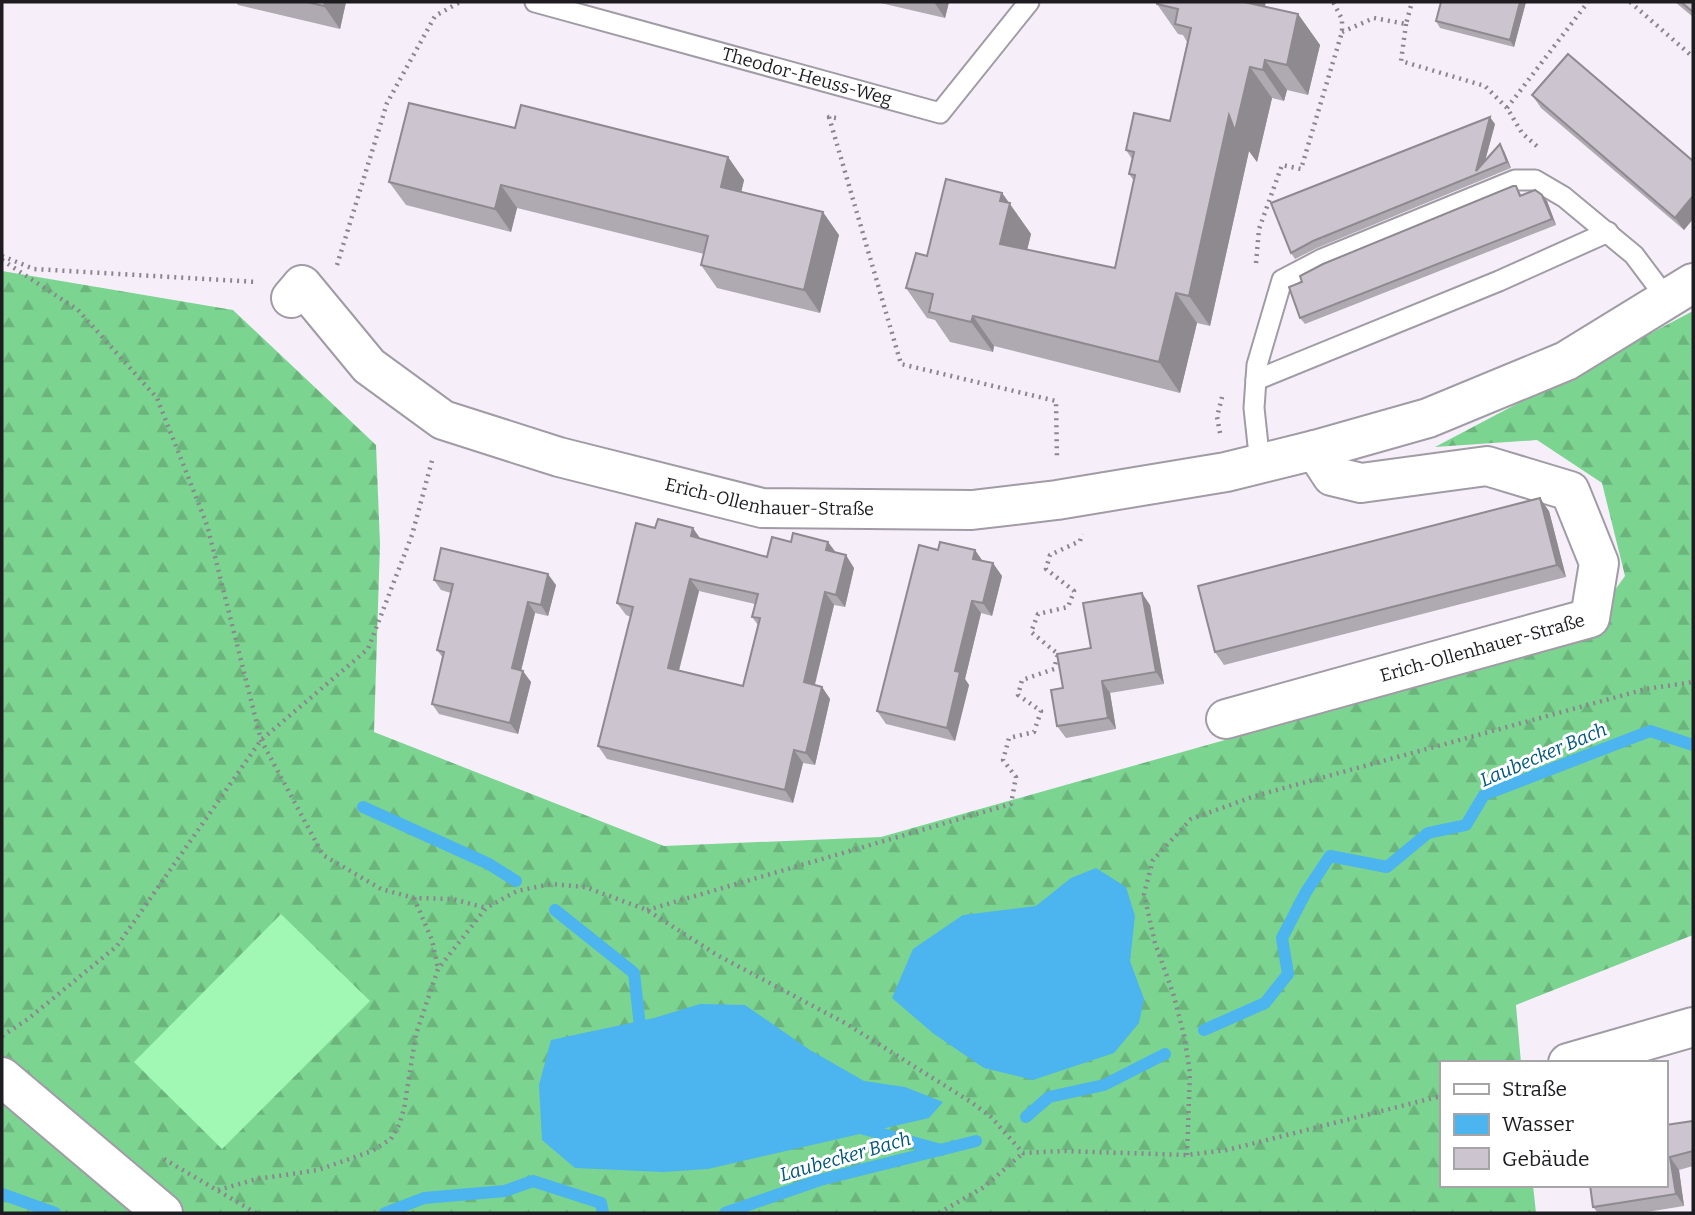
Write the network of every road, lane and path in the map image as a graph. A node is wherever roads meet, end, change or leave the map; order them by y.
1 (460, 2) edge
2 (535, 2) edge
3 (1029, 2) edge
4 (1333, 2) edge
5 (1412, 2) edge
6 (1630, 2) edge
7 (1590, 3) edge
8 (1342, 33) junction
9 (1693, 57) edge
10 (1507, 108) dead end
11 (842, 119) dead end
12 (1608, 232) junction
13 (1257, 257) dead end
14 (2, 258) edge
15 (297, 291) junction
16 (1680, 291) edge
17 (1256, 380) junction
18 (443, 420) junction
19 (1315, 450) junction
20 (1260, 464) junction
21 (1057, 500) junction
22 (1693, 682) edge
23 (1226, 719) dead end
24 (261, 740) junction
25 (414, 898) junction
26 (486, 908) junction
27 (647, 910) junction
28 (438, 969) junction
29 (1693, 1027) edge
30 (2, 1036) edge
31 (1575, 1061) edge
32 (2, 1077) edge
33 (1440, 1096) edge
34 (1023, 1153) junction
35 (1187, 1155) junction
36 (218, 1190) dead end
37 (163, 1213) edge
38 (939, 1213) edge

1 - 15 path
2 - 3 lane, Theodor-Heuss-Weg
4 - 8 path
5 - 8 path
6 - 9 path
7 - 10 path
8 - 13 path
11 - 21 path
12 - 16 lane
12 - 17 lane
12 - 17 lane
14 - 15 path
14 - 24 path
15 - 18 street, Erich-Ollenhauer-Straße
16 - 19 street, Erich-Ollenhauer-Straße
17 - 20 lane
18 - 21 street, Erich-Ollenhauer-Straße
18 - 24 path
19 - 20 street, Erich-Ollenhauer-Straße
19 - 23 street, Erich-Ollenhauer-Straße
20 - 21 street, Erich-Ollenhauer-Straße
21 - 27 path
22 - 35 path
24 - 25 path
24 - 30 path
25 - 26 path
25 - 28 path
26 - 27 path
26 - 28 path
27 - 34 path
28 - 36 path
29 - 31 street
32 - 37 street
33 - 35 path
34 - 35 path
34 - 38 path

